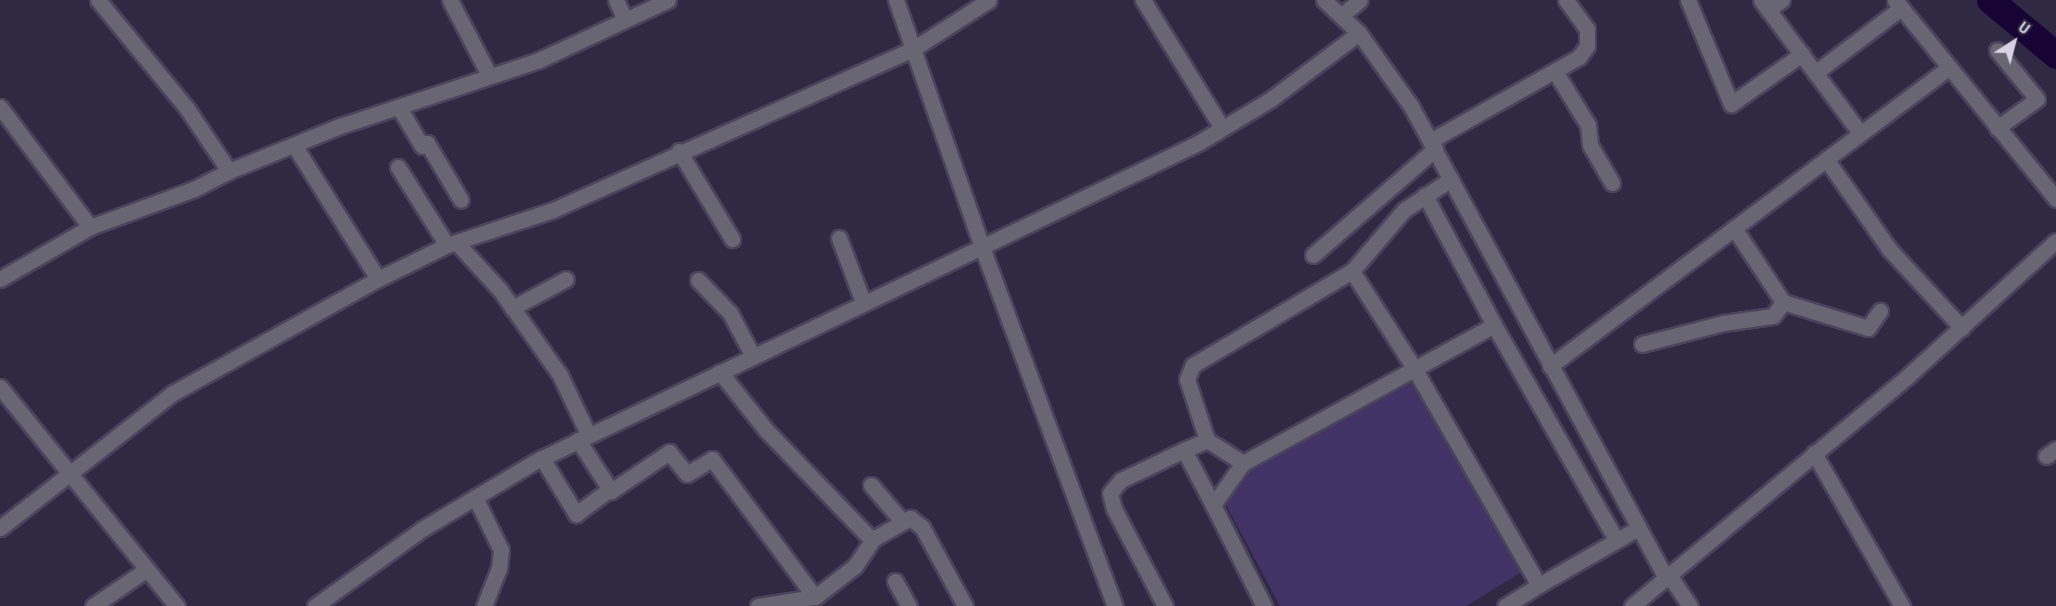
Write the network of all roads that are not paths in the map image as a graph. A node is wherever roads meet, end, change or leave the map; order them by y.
1 (450, 0) edge
2 (616, 0) edge
3 (668, 0) edge
4 (896, 0) edge
5 (989, 0) edge
6 (1143, 0) edge
7 (1324, 0) edge
8 (1360, 0) edge
9 (1566, 0) edge
10 (1688, 0) edge
11 (1782, 0) edge
12 (106, 3) edge
13 (1898, 4) edge
14 (1764, 5) edge
15 (1342, 15) junction
16 (624, 18) junction
17 (1359, 33) junction
18 (913, 49) junction
19 (1997, 50) dead end
20 (1802, 54) junction
21 (1949, 67) junction
22 (1556, 73) junction
23 (1815, 73) junction
24 (489, 75) junction
25 (0, 107) edge
26 (400, 109) junction
27 (1222, 128) junction
28 (1997, 128) junction
29 (1860, 134) junction
30 (294, 145) junction
31 (1433, 145) junction
32 (680, 151) junction
33 (1826, 159) junction
34 (398, 168) dead end
35 (229, 171) junction
36 (1451, 179) junction
37 (1612, 183) dead end
38 (1425, 195) junction
39 (2056, 199) edge
40 (461, 200) dead end
41 (90, 227) junction
42 (1734, 228) junction
43 (839, 238) dead end
44 (732, 239) dead end
45 (2056, 241) edge
46 (452, 244) junction
47 (981, 247) junction
48 (1313, 255) dead end
49 (1352, 271) junction
50 (0, 279) edge
51 (378, 279) junction
52 (566, 279) dead end
53 (698, 280) dead end
54 (863, 302) junction
55 (1783, 302) junction
56 (512, 308) junction
57 (1880, 311) dead end
58 (1494, 325) junction
59 (1962, 328) junction
60 (1641, 344) dead end
61 (753, 356) junction
62 (1550, 366) junction
63 (1414, 368) junction
64 (720, 372) junction
65 (0, 387) edge
66 (583, 437) junction
67 (1207, 440) junction
68 (1184, 450) junction
69 (1814, 453) junction
70 (542, 458) junction
71 (1243, 463) junction
72 (66, 473) junction
73 (871, 485) dead end
74 (610, 489) junction
75 (475, 496) junction
76 (1213, 505) junction
77 (902, 521) junction
78 (0, 528) edge
79 (1638, 528) junction
80 (873, 539) junction
81 (1616, 540) junction
82 (147, 569) junction
83 (1668, 576) junction
84 (895, 581) dead end
85 (1539, 585) junction
86 (815, 597) junction
87 (93, 606) edge
88 (177, 606) edge
89 (315, 606) edge
90 (484, 606) edge
91 (758, 606) edge
92 (909, 606) edge
93 (965, 606) edge
94 (1115, 606) edge
95 (1165, 606) edge
96 (1264, 606) edge
97 (1505, 606) edge
98 (1632, 606) edge
99 (1690, 606) edge
100 (1902, 606) edge

1 - 24 street
2 - 16 street
3 - 16 street
4 - 18 street
5 - 18 street
6 - 27 street
7 - 15 street
8 - 15 street
9 - 22 street
10 - 20 street
11 - 14 street
12 - 35 street
13 - 21 street
13 - 23 street
14 - 20 street
15 - 17 street
16 - 24 street
17 - 27 street
17 - 31 street
18 - 32 street
18 - 47 street
19 - 28 street
20 - 23 street
21 - 28 street
21 - 29 street
22 - 31 street
22 - 37 street
23 - 29 street
24 - 26 street
25 - 41 street
26 - 30 street
26 - 40 street
27 - 47 street
28 - 39 street
29 - 33 street
30 - 35 street
30 - 51 street
31 - 36 street
31 - 48 street
32 - 44 street
32 - 46 street
33 - 42 street
33 - 59 street
34 - 46 street
35 - 41 street
36 - 38 street
36 - 62 street
38 - 49 street
38 - 58 street
41 - 50 street
42 - 55 street
42 - 62 street
43 - 54 street
45 - 59 street
46 - 51 street
46 - 56 street
47 - 54 street
47 - 94 street
49 - 63 street
49 - 67 street
51 - 72 street
52 - 56 street
53 - 61 street
54 - 61 street
55 - 57 street
55 - 60 street
56 - 66 street
58 - 63 street
58 - 81 street
59 - 69 street
61 - 64 street
62 - 79 street
63 - 71 street
63 - 85 street
64 - 66 street
64 - 80 street
65 - 72 street
66 - 70 street
66 - 74 street
67 - 68 street
67 - 71 street
68 - 76 street
68 - 95 street
69 - 83 street
69 - 100 street
70 - 74 street
70 - 75 street
71 - 76 street
72 - 78 street
72 - 82 street
73 - 77 street
74 - 86 street
75 - 89 street
75 - 90 street
76 - 96 street
77 - 80 street
77 - 93 street
79 - 81 street
79 - 83 street
80 - 86 street
81 - 85 street
82 - 87 street
82 - 88 street
83 - 98 street
83 - 99 street
84 - 92 street
85 - 97 street
86 - 91 street

